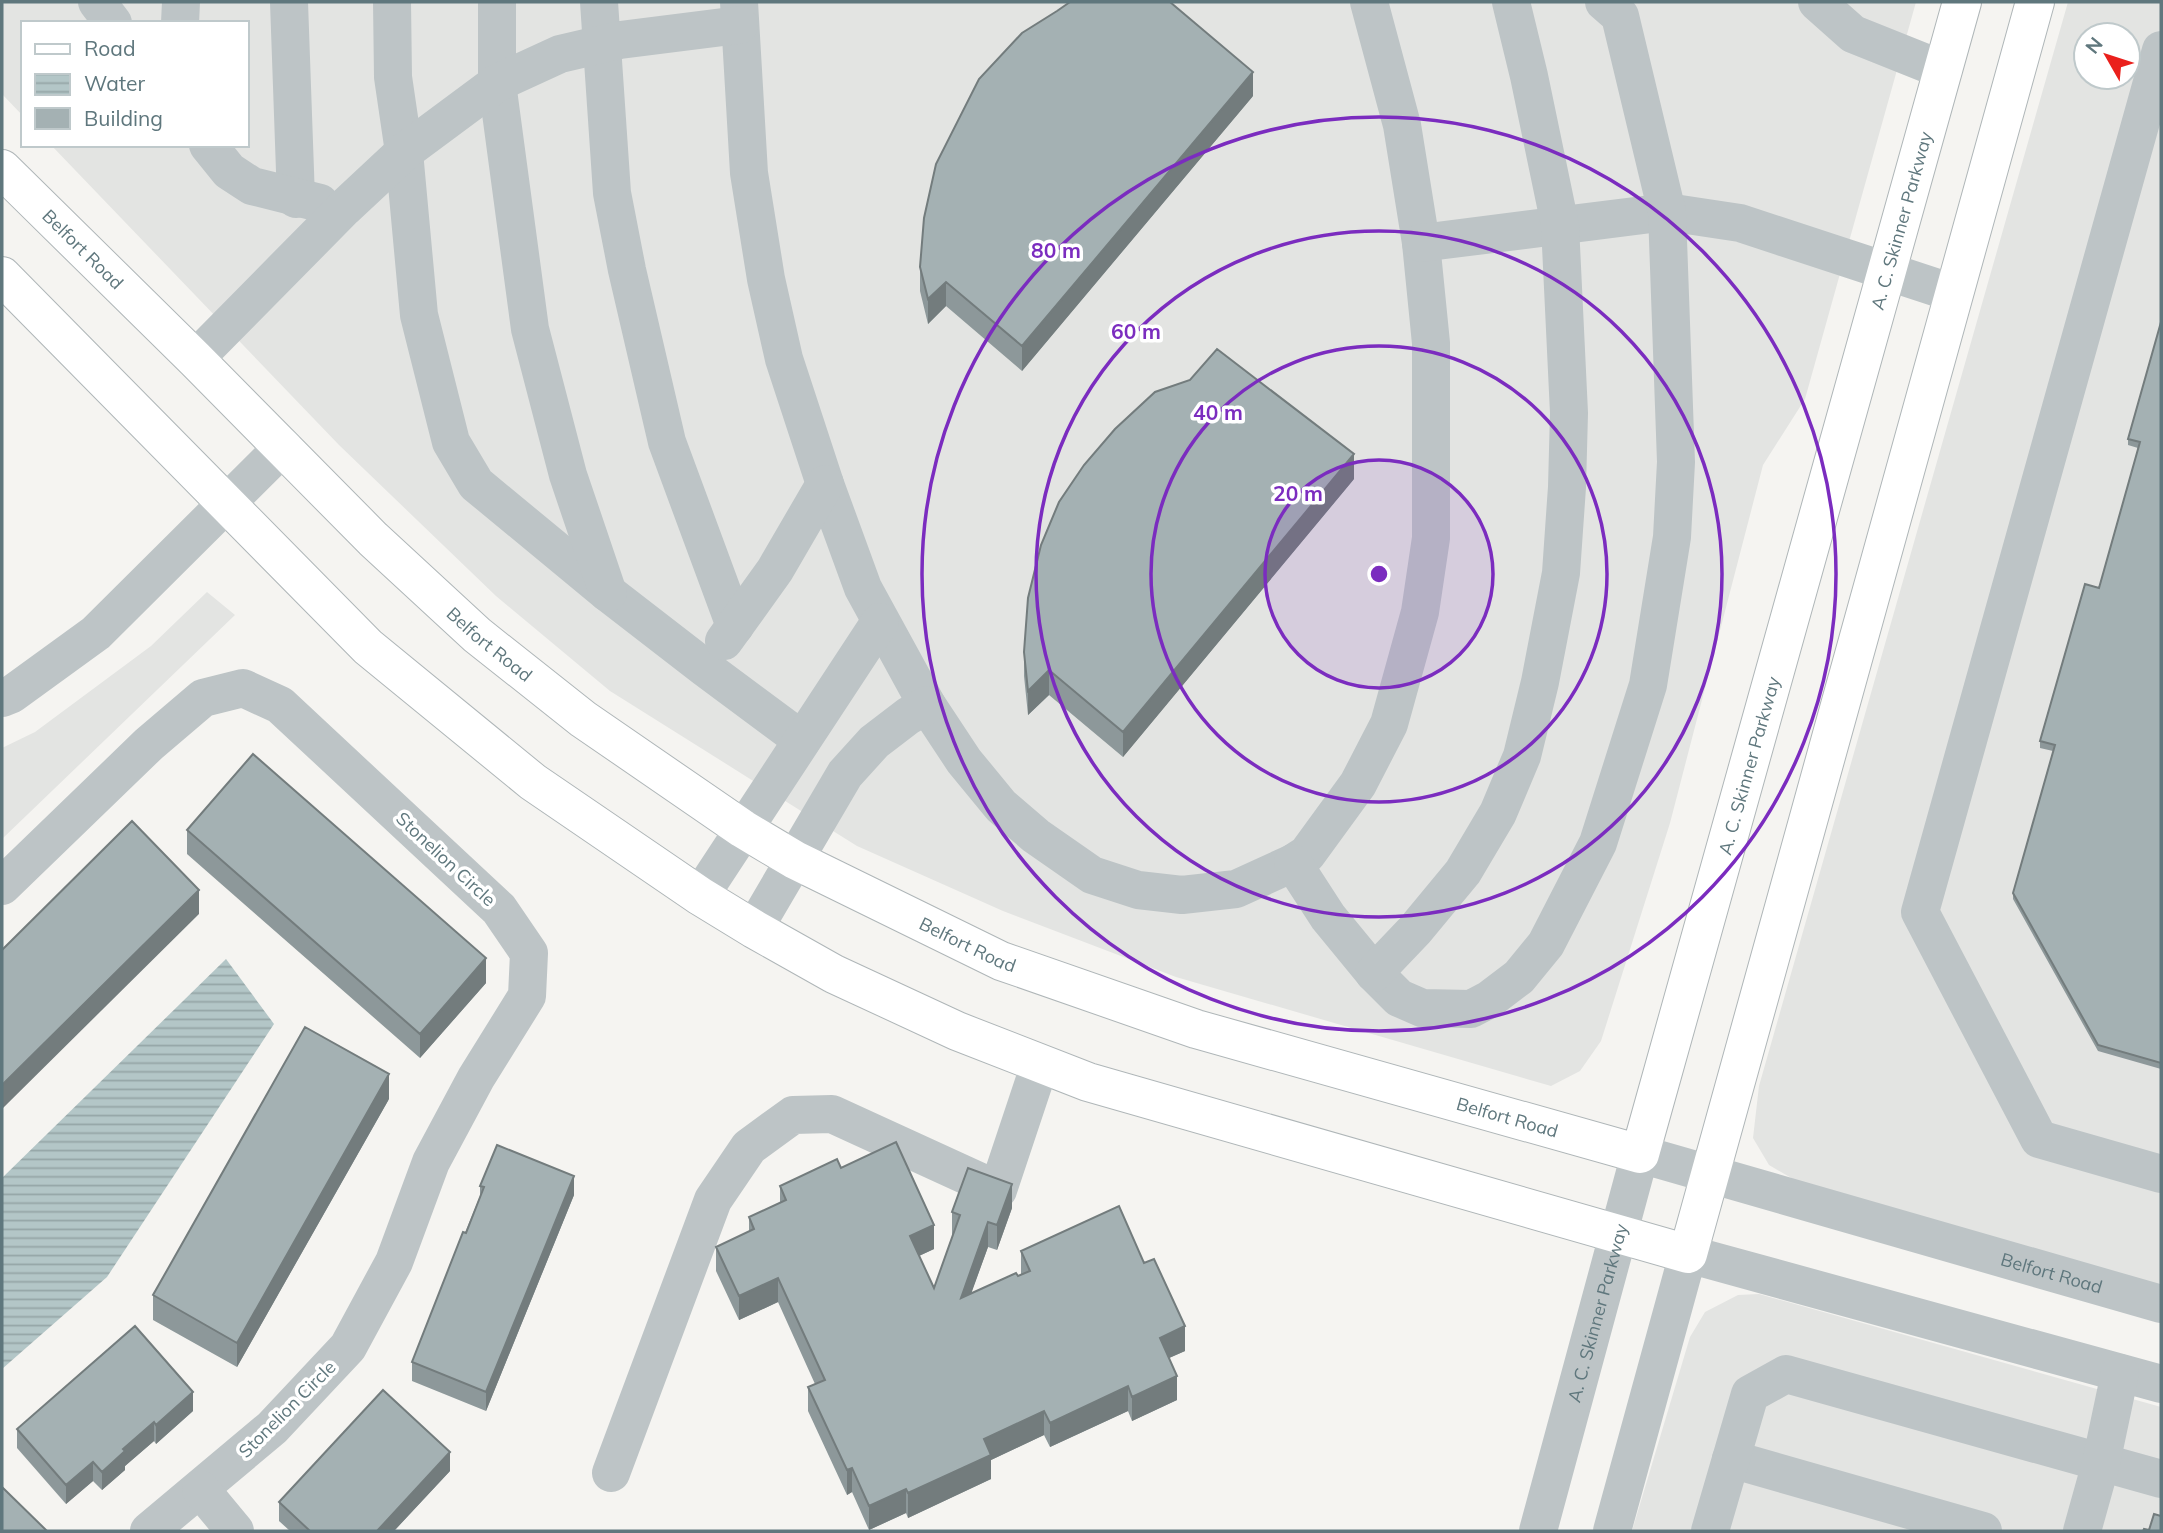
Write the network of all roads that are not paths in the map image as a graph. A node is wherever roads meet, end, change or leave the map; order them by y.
1 (97, 2) edge
2 (181, 2) edge
3 (289, 2) edge
4 (392, 2) edge
5 (497, 2) edge
6 (599, 2) edge
7 (1368, 2) edge
8 (1511, 2) edge
9 (1604, 2) edge
10 (1817, 2) edge
11 (1962, 2) edge
12 (2035, 2) edge
13 (739, 13) edge
14 (111, 21) edge
15 (180, 21) edge
16 (601, 45) junction
17 (2161, 50) edge
18 (1943, 70) junction
19 (497, 83) junction
20 (210, 147) edge
21 (404, 152) junction
22 (2, 169) edge
23 (296, 199) junction
24 (344, 208) junction
25 (1667, 212) junction
26 (1559, 225) junction
27 (1421, 243) junction
28 (1886, 270) junction
29 (2, 276) edge
30 (1953, 293) junction
31 (195, 359) junction
32 (283, 447) junction
33 (825, 484) junction
34 (227, 505) junction
35 (608, 593) junction
36 (880, 622) junction
37 (735, 626) junction
38 (705, 668) junction
39 (2, 698) edge
40 (927, 705) junction
41 (802, 740) junction
42 (743, 829) junction
43 (795, 860) junction
44 (1293, 863) junction
45 (2, 886) edge
46 (700, 896) junction
47 (754, 929) junction
48 (1374, 973) junction
49 (1040, 1064) junction
50 (1640, 1154) junction
51 (1710, 1174) junction
52 (2161, 1174) edge
53 (1618, 1234) junction
54 (1688, 1254) junction
55 (2161, 1304) edge
56 (2120, 1373) junction
57 (2161, 1384) edge
58 (1731, 1459) junction
59 (2101, 1463) junction
60 (611, 1473) dead end
61 (2161, 1479) edge
62 (201, 1490) junction
63 (149, 1531) edge
64 (235, 1531) edge
65 (1538, 1531) edge
66 (1612, 1531) edge
67 (1710, 1531) edge
68 (1983, 1531) edge
69 (2082, 1531) edge

1 - 14 street
2 - 15 street
3 - 23 street
4 - 21 street
5 - 19 street
6 - 16 street
7 - 27 street
8 - 26 street
9 - 25 street
10 - 18 street
11 - 18 main road, A. C. Skinner Parkway
12 - 30 main road
13 - 16 street
13 - 33 street
16 - 19 street
16 - 37 street
17 - 52 street
18 - 28 main road, A. C. Skinner Parkway
19 - 21 street
19 - 35 street
20 - 23 street
21 - 24 street
21 - 35 street
22 - 31 main road, Belfort Road
23 - 24 street
24 - 31 street
25 - 26 street
25 - 28 street
25 - 48 street
26 - 27 street
26 - 48 street
27 - 44 street
28 - 30 street
28 - 50 main road, A. C. Skinner Parkway
29 - 34 main road
30 - 51 main road
31 - 32 main road, Belfort Road
32 - 34 street
32 - 42 main road, Belfort Road
33 - 36 street
33 - 37 street
34 - 39 street
34 - 46 main road
35 - 38 street
36 - 40 street
36 - 41 street
37 - 38 street
38 - 41 street
40 - 43 street
40 - 44 street
41 - 42 street
42 - 43 main road, Belfort Road
42 - 46 street
43 - 47 street
43 - 50 main road, Belfort Road
44 - 48 street
45 - 62 street, Stonelion Circle
46 - 47 main road
47 - 49 main road
49 - 53 main road
49 - 60 street
50 - 51 street, Belfort Road
50 - 53 street, A. C. Skinner Parkway
51 - 54 main road
51 - 55 street, Belfort Road
53 - 54 main road
53 - 65 street, A. C. Skinner Parkway
54 - 56 street
54 - 66 street
56 - 57 street
56 - 59 street
58 - 59 street
58 - 67 street
58 - 68 street
59 - 61 street
59 - 69 street
62 - 63 street, Stonelion Circle
62 - 64 street

